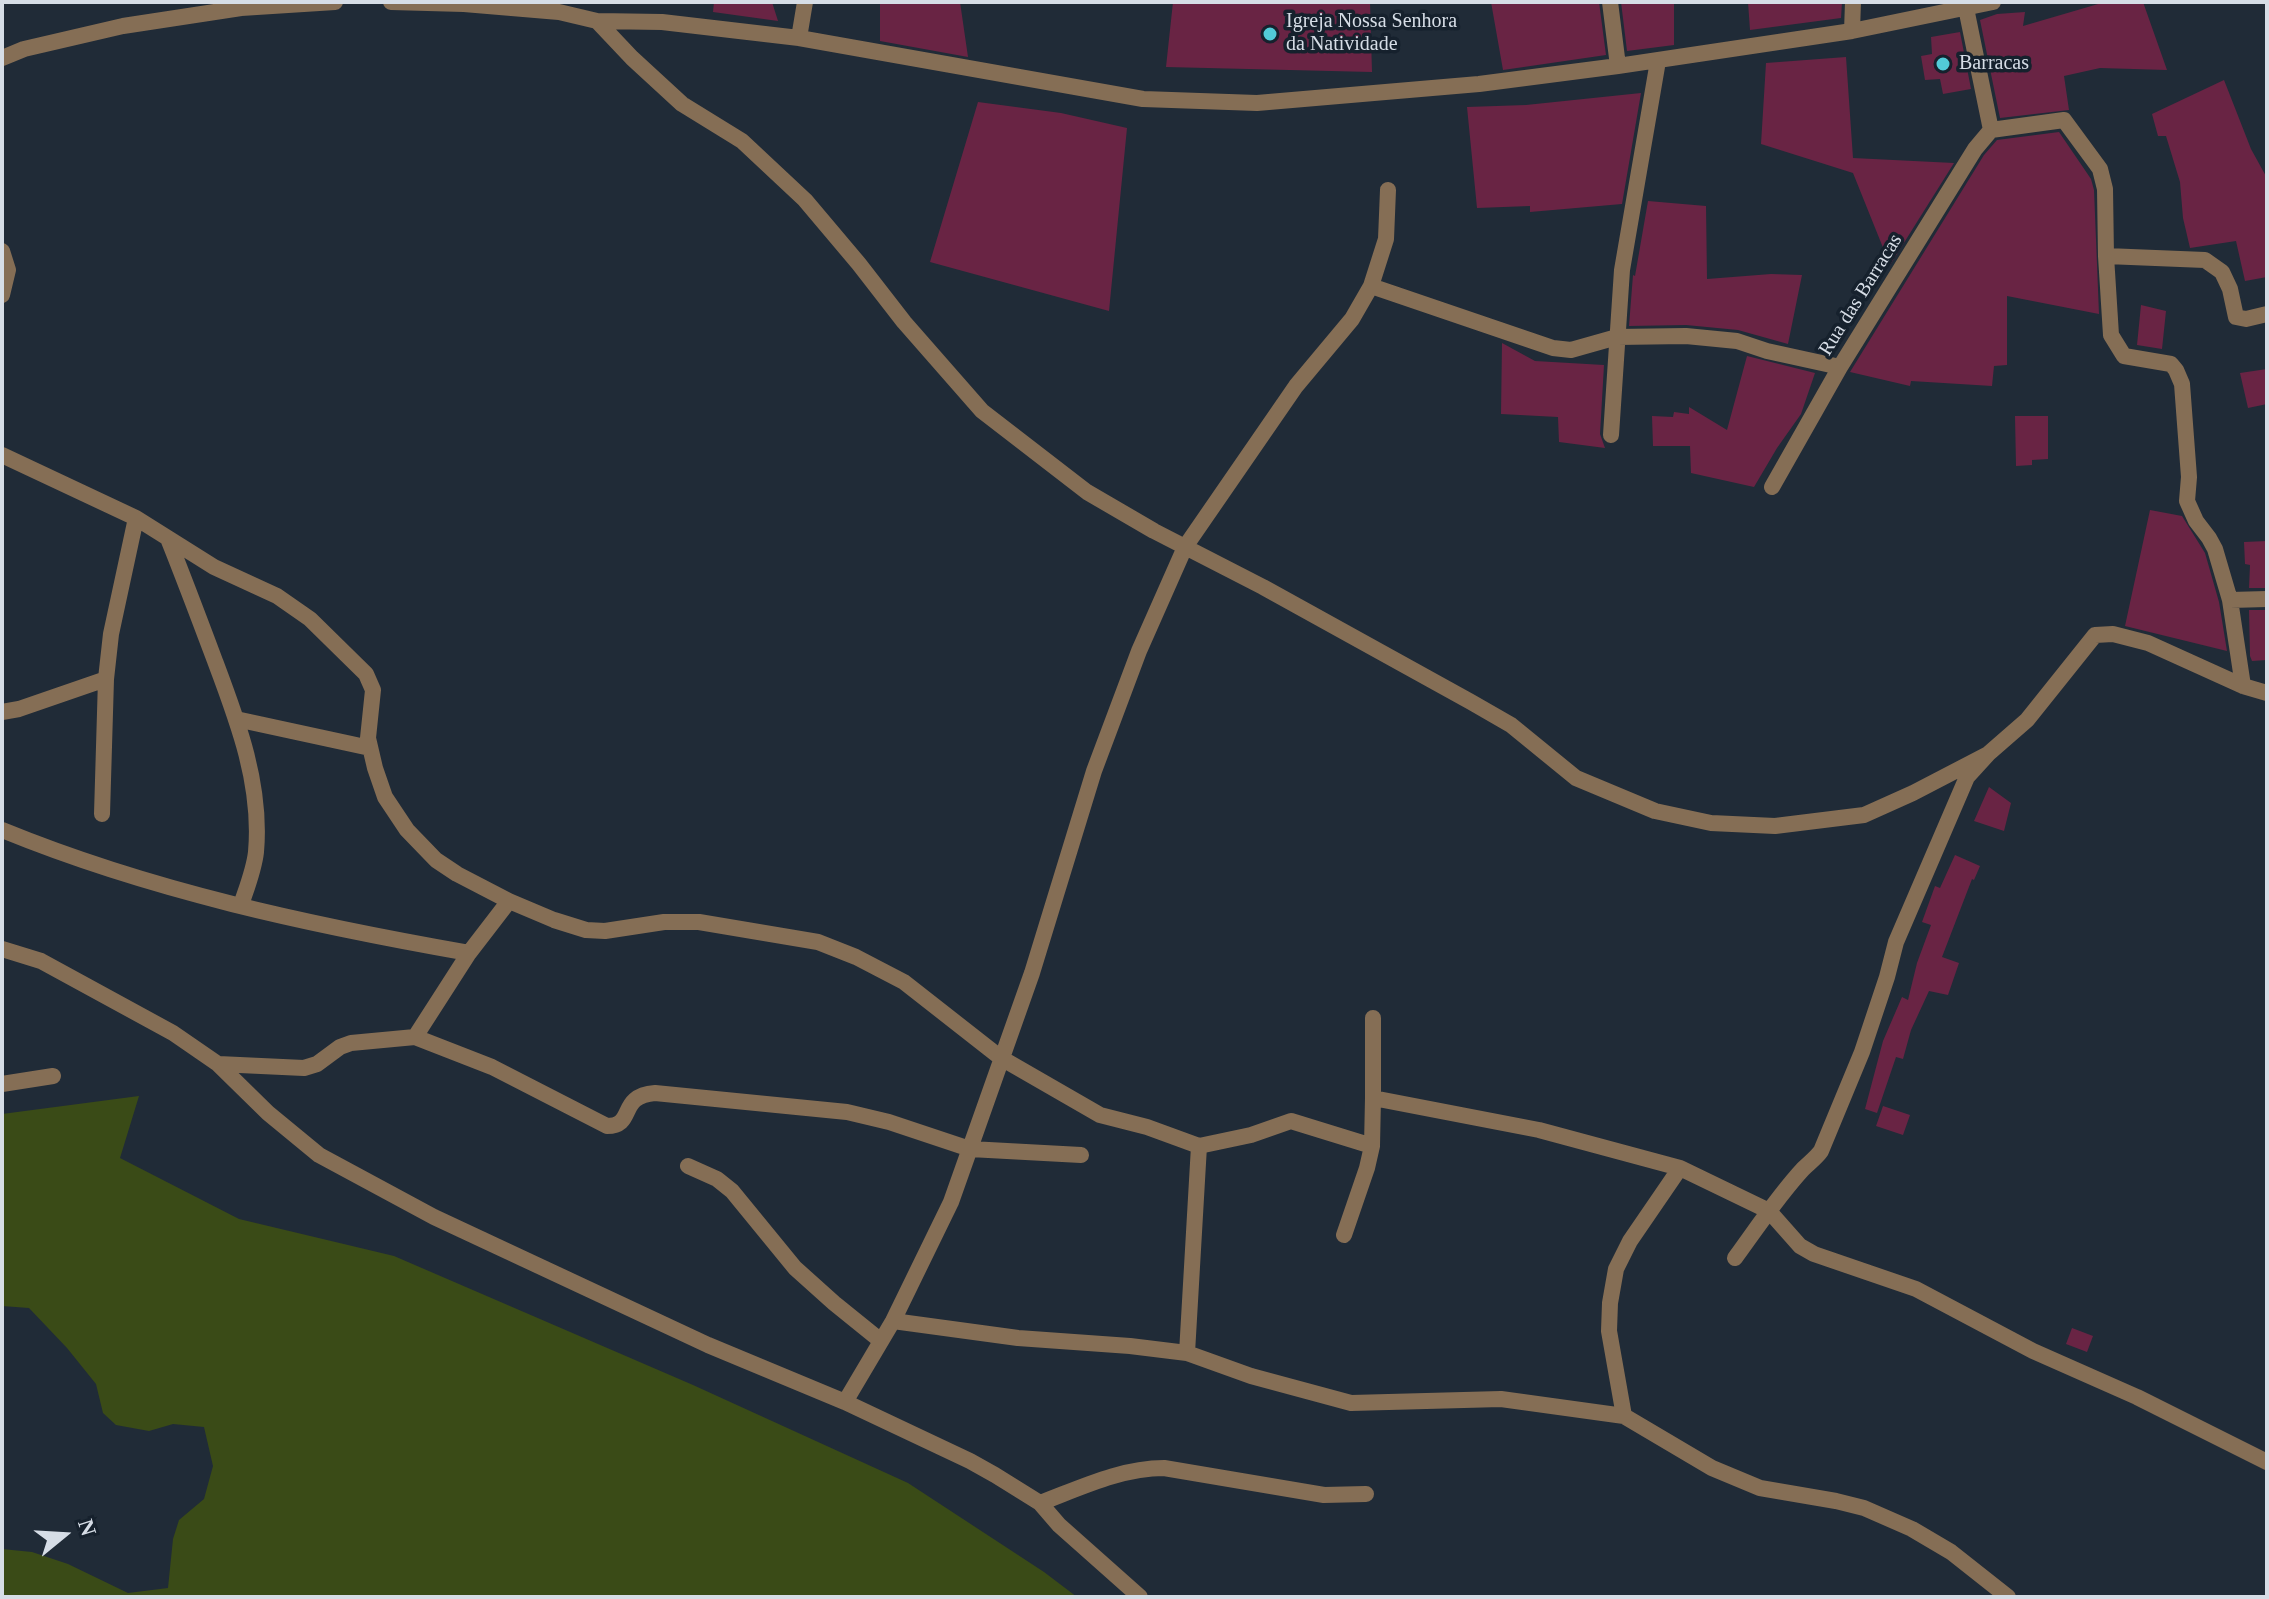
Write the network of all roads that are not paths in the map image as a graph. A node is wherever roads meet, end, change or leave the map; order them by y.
1 (335, 2) edge
2 (391, 2) edge
3 (805, 2) edge
4 (1610, 2) edge
5 (1853, 2) edge
6 (1993, 2) edge
7 (1966, 8) junction
8 (597, 21) junction
9 (1852, 31) junction
10 (799, 38) junction
11 (2, 58) edge
12 (1658, 61) junction
13 (1618, 66) junction
14 (1991, 130) junction
15 (1388, 190) dead end
16 (2, 251) edge
17 (2106, 256) junction
18 (1371, 286) junction
19 (2, 295) edge
20 (2267, 314) edge
21 (1617, 337) junction
22 (1840, 367) junction
23 (1611, 435) dead end
24 (2, 455) edge
25 (1772, 487) dead end
26 (136, 518) junction
27 (169, 541) junction
28 (1185, 547) junction
29 (2267, 599) edge
30 (2230, 600) junction
31 (106, 679) junction
32 (2243, 686) junction
33 (2267, 693) edge
34 (2, 712) edge
35 (236, 719) junction
36 (370, 748) junction
37 (1988, 754) junction
38 (102, 814) dead end
39 (2, 830) edge
40 (509, 901) junction
41 (241, 905) junction
42 (2, 949) edge
43 (469, 953) junction
44 (1373, 1018) dead end
45 (415, 1037) junction
46 (1001, 1058) junction
47 (218, 1064) junction
48 (53, 1076) dead end
49 (2, 1084) edge
50 (1373, 1098) junction
51 (1199, 1146) junction
52 (1372, 1146) junction
53 (970, 1149) junction
54 (1081, 1155) dead end
55 (688, 1166) dead end
56 (1680, 1168) junction
57 (1769, 1211) junction
58 (1344, 1235) dead end
59 (1735, 1258) dead end
60 (893, 1321) junction
61 (881, 1341) junction
62 (1187, 1353) junction
63 (845, 1402) junction
64 (1624, 1416) junction
65 (2267, 1462) edge
66 (1366, 1494) dead end
67 (1040, 1503) junction
68 (1140, 1597) edge
69 (2008, 1597) edge

1 - 11 street
2 - 8 street
3 - 10 street
4 - 13 street
5 - 9 street
6 - 7 street
7 - 9 street
7 - 14 street
8 - 10 street
8 - 28 street
9 - 12 street
10 - 13 street
12 - 13 street
12 - 21 street
14 - 17 street
14 - 22 street, Rua das Barracas
15 - 18 street
16 - 19 street
17 - 20 street
17 - 30 street
18 - 21 street
18 - 28 street
21 - 22 street
21 - 23 street
22 - 25 street, Rua das Barracas
24 - 26 street
26 - 27 street
26 - 31 street
27 - 35 street
27 - 36 street
28 - 37 street
28 - 46 street
29 - 30 street
30 - 32 street
31 - 34 street
31 - 38 street
32 - 33 street
32 - 37 street
35 - 36 street
35 - 41 street
36 - 40 street
37 - 57 street
39 - 41 street
40 - 43 street
40 - 46 street
41 - 43 street
42 - 47 street
43 - 45 street
44 - 50 street
45 - 47 street
45 - 53 street
46 - 51 street
46 - 53 street
47 - 63 street
48 - 49 street
50 - 52 street
50 - 56 street
51 - 52 street
51 - 62 street
52 - 58 street
53 - 54 street
53 - 60 street
55 - 61 street
56 - 57 street
56 - 64 street
57 - 59 street
57 - 65 street
60 - 61 street
60 - 62 street
61 - 63 street
62 - 64 street
63 - 67 street
64 - 69 street
66 - 67 street
67 - 68 street

